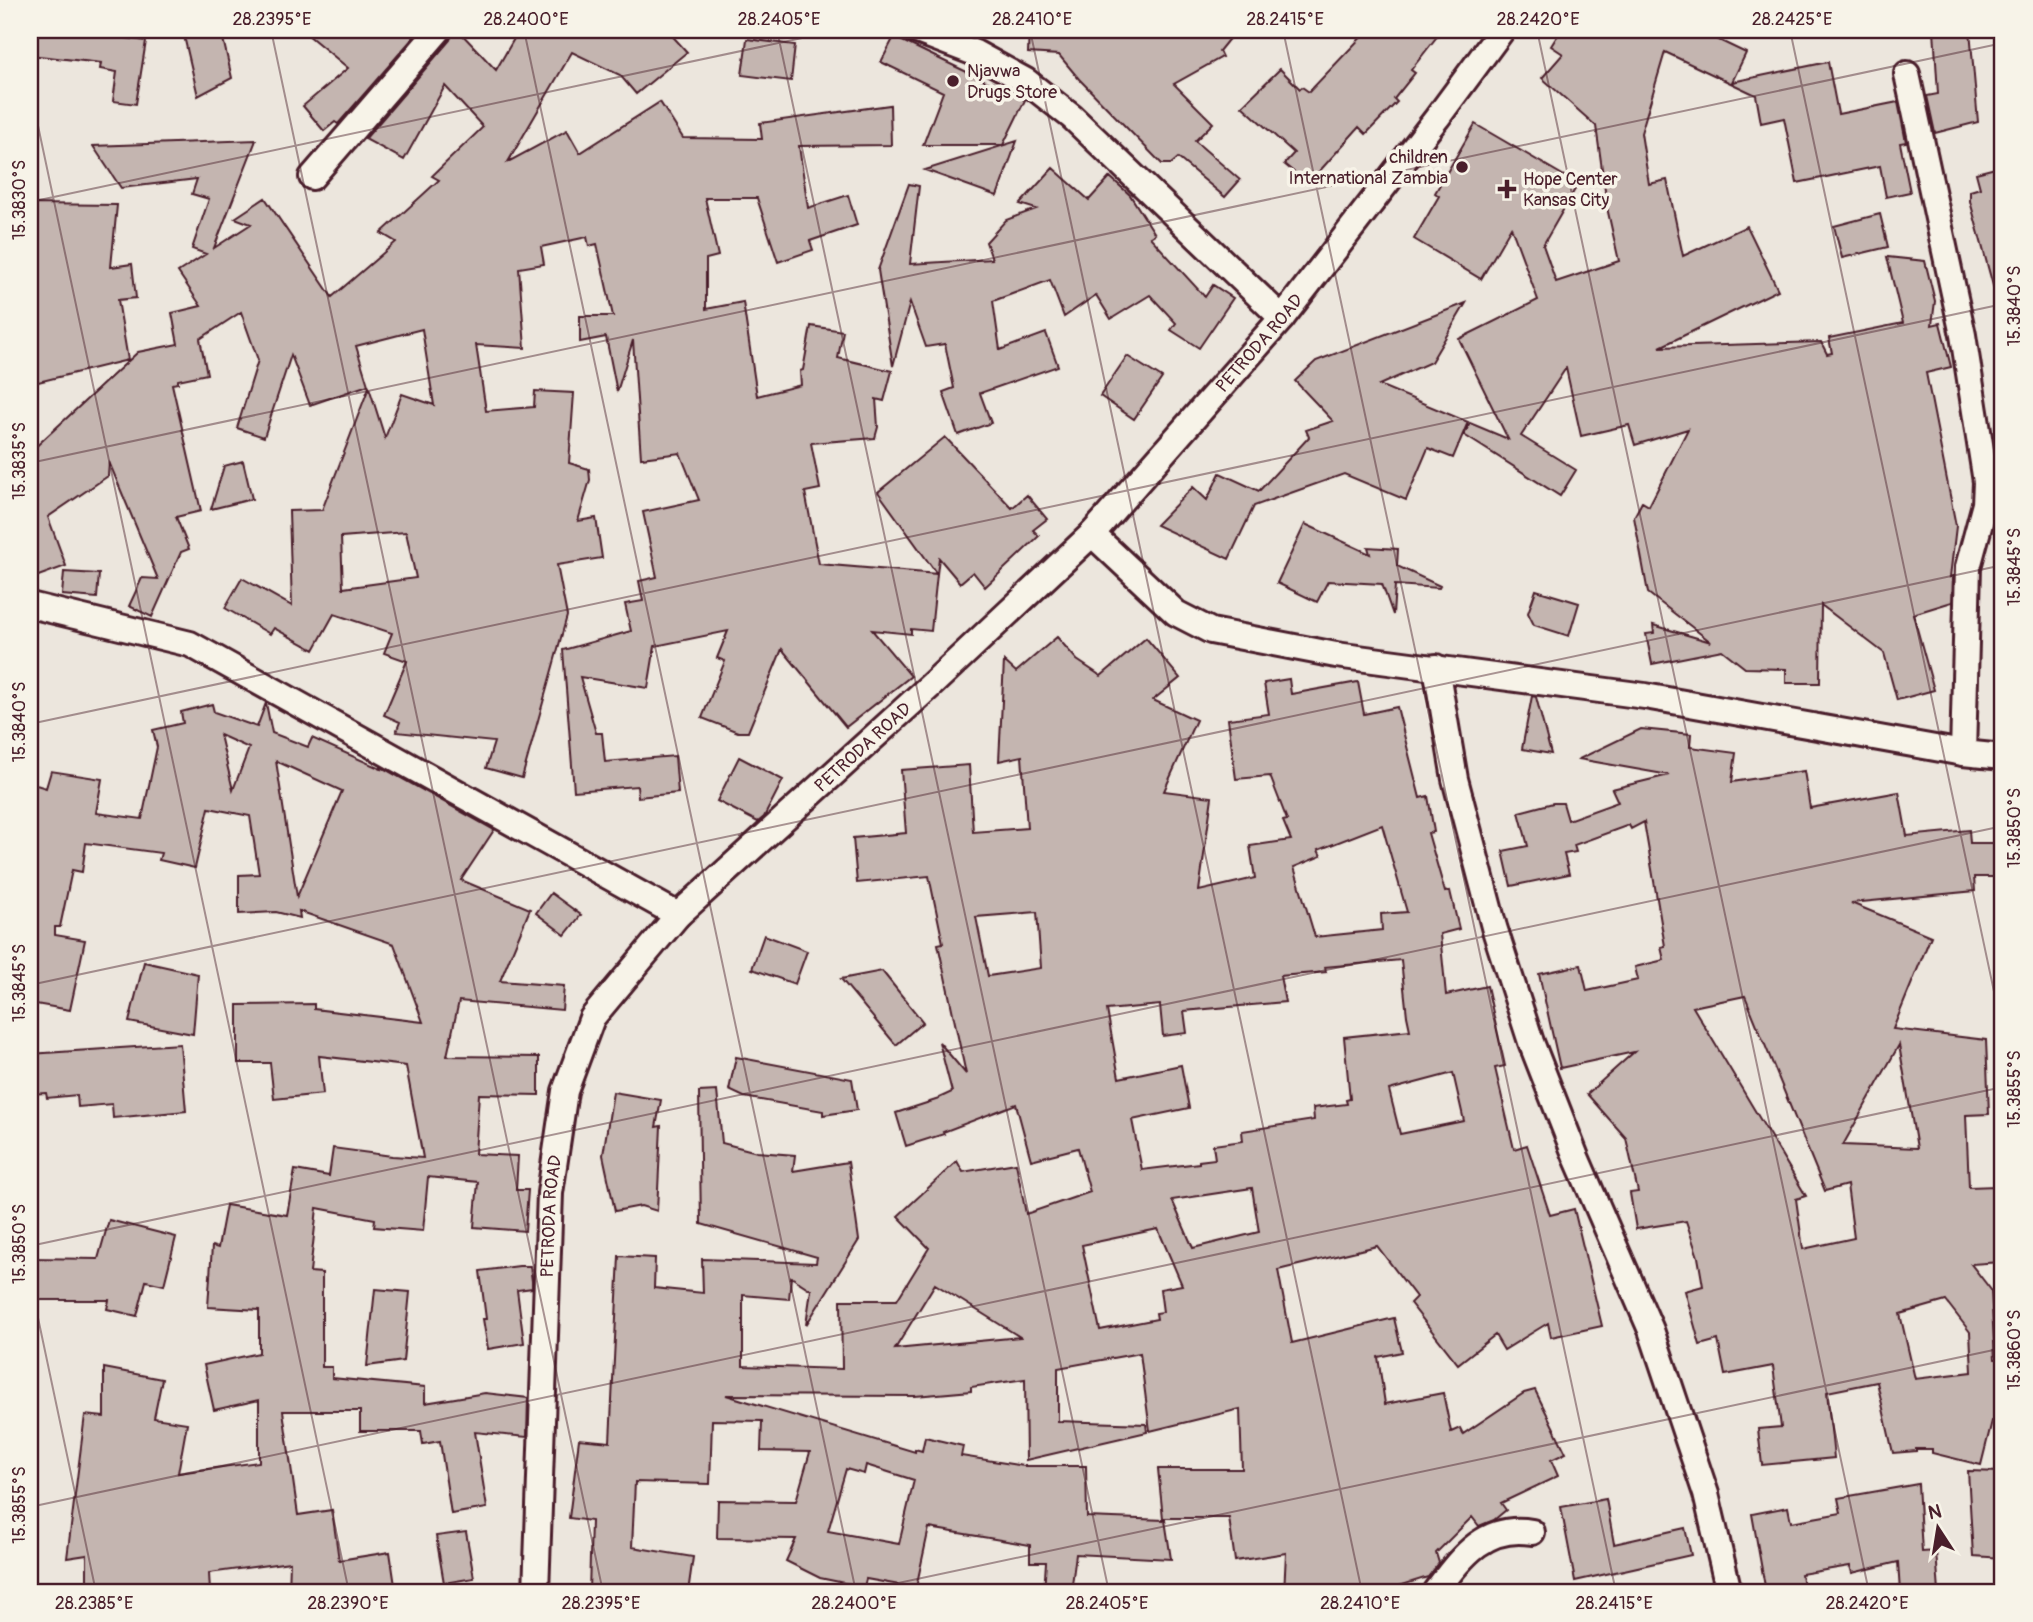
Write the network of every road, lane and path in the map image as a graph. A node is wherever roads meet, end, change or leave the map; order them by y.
1 (439, 30) edge
2 (915, 30) edge
3 (1502, 30) edge
4 (1907, 74) dead end
5 (312, 177) dead end
6 (1282, 318) junction
7 (1092, 534) junction
8 (30, 605) edge
9 (1436, 667) junction
10 (1963, 752) junction
11 (2003, 757) edge
12 (678, 915) junction
13 (1532, 1532) dead end
14 (536, 1592) edge
15 (1435, 1592) edge
16 (1730, 1592) edge

1 - 5 street
2 - 6 street
3 - 6 street, PETRODA ROAD
4 - 10 street
6 - 7 street, PETRODA ROAD
7 - 9 street
7 - 12 street, PETRODA ROAD
8 - 12 street
9 - 10 street
9 - 16 street
10 - 11 street
12 - 14 street, PETRODA ROAD
13 - 15 street

